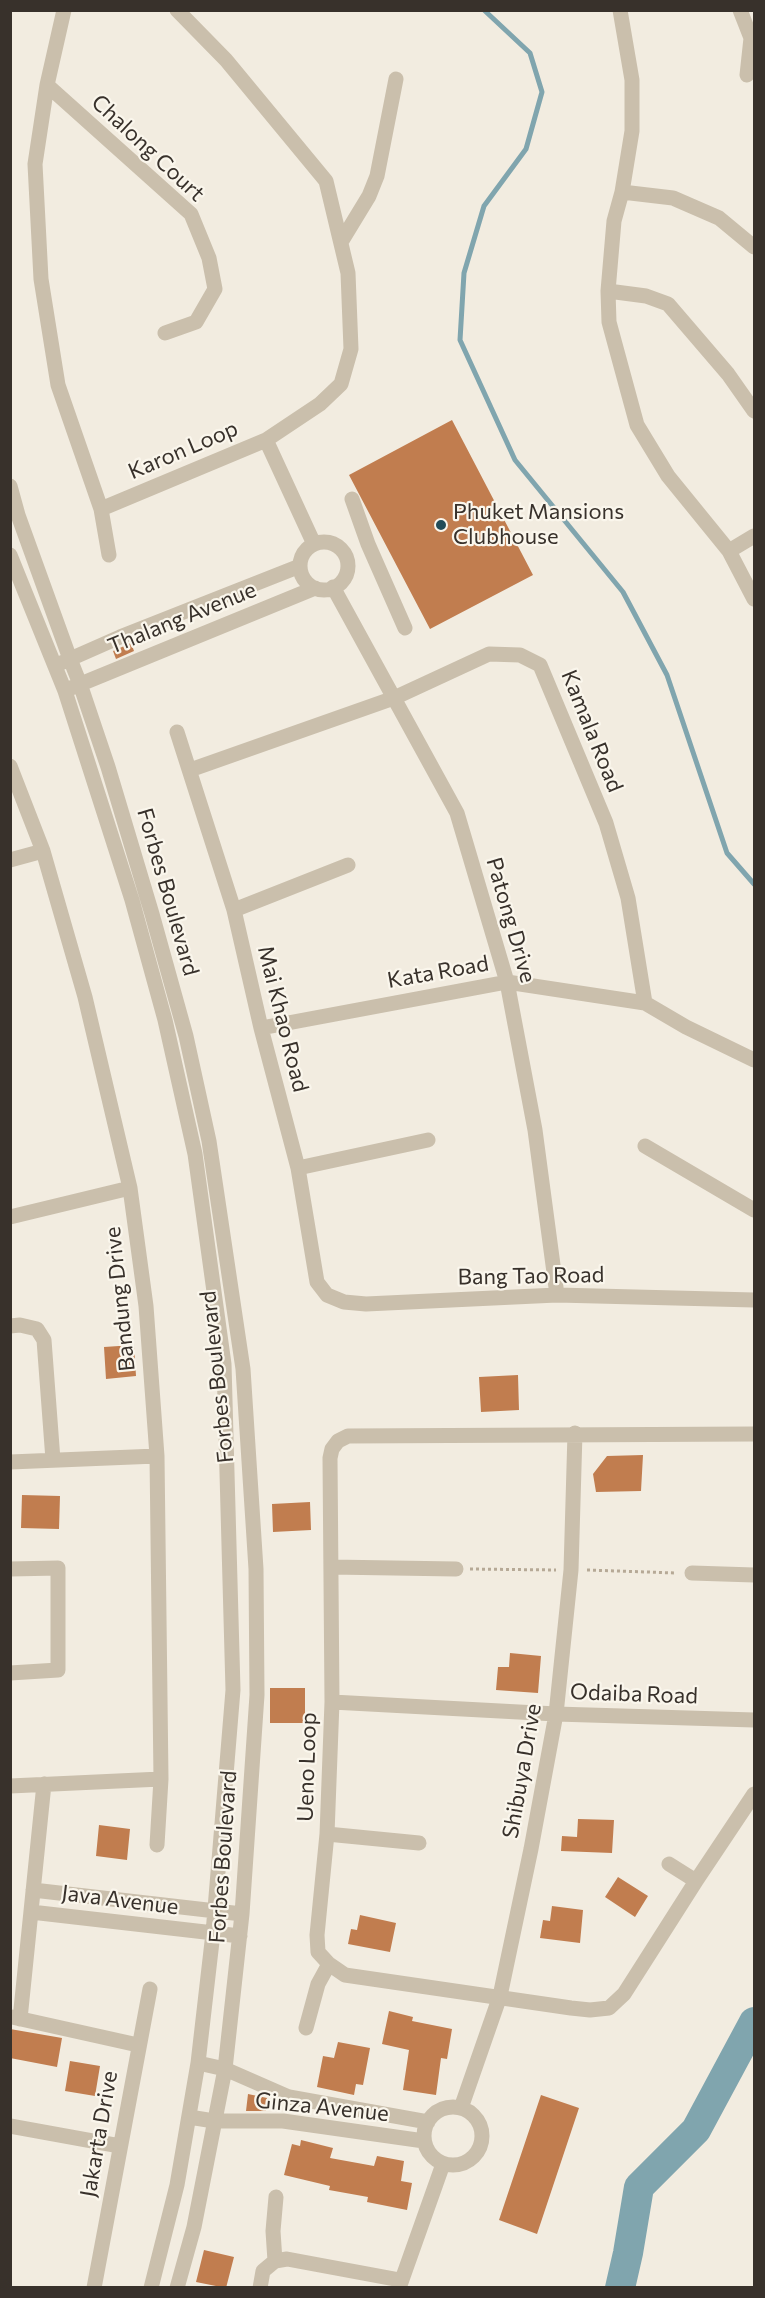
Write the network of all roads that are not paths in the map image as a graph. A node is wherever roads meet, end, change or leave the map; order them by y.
1 (64, 10) edge
2 (177, 10) edge
3 (620, 10) edge
4 (740, 10) edge
5 (747, 75) dead end
6 (396, 79) dead end
7 (47, 85) junction
8 (622, 192) junction
9 (341, 242) junction
10 (754, 247) edge
11 (608, 291) junction
12 (165, 333) dead end
13 (754, 411) edge
14 (266, 440) junction
15 (10, 486) edge
16 (352, 499) dead end
17 (101, 509) junction
18 (754, 536) edge
19 (314, 544) junction
20 (368, 544) junction
21 (729, 551) junction
22 (10, 555) edge
23 (109, 555) dead end
24 (346, 556) junction
25 (300, 566) junction
26 (333, 587) junction
27 (315, 588) junction
28 (754, 599) edge
29 (405, 628) dead end
30 (69, 659) junction
31 (55, 666) junction
32 (81, 684) junction
33 (66, 691) junction
34 (394, 698) junction
35 (177, 732) dead end
36 (10, 766) edge
37 (190, 770) junction
38 (43, 851) junction
39 (10, 860) edge
40 (348, 865) dead end
41 (234, 910) junction
42 (507, 982) junction
43 (645, 1003) junction
44 (261, 1028) junction
45 (754, 1060) edge
46 (428, 1140) dead end
47 (645, 1146) dead end
48 (298, 1168) junction
49 (130, 1188) junction
50 (754, 1210) edge
51 (10, 1217) edge
52 (316, 1282) joint
53 (557, 1295) junction
54 (754, 1300) edge
55 (10, 1326) edge
56 (575, 1433) junction
57 (754, 1434) edge
58 (157, 1456) junction
59 (53, 1460) junction
60 (10, 1462) edge
61 (331, 1567) junction
62 (10, 1569) edge
63 (456, 1569) dead end
64 (692, 1573) dead end
65 (754, 1575) edge
66 (10, 1673) edge
67 (332, 1702) junction
68 (556, 1714) junction
69 (754, 1720) edge
70 (160, 1779) junction
71 (44, 1784) junction
72 (10, 1786) edge
73 (754, 1794) edge
74 (327, 1834) junction
75 (419, 1843) dead end
76 (157, 1845) dead end
77 (669, 1864) dead end
78 (696, 1881) junction
79 (33, 1890) junction
80 (214, 1911) junction
81 (31, 1912) junction
82 (242, 1914) junction
83 (213, 1933) junction
84 (240, 1936) junction
85 (329, 1964) junction
86 (150, 1989) dead end
87 (500, 1996) junction
88 (15, 2018) edge
89 (306, 2028) dead end
90 (138, 2045) junction
91 (198, 2063) junction
92 (225, 2069) junction
93 (290, 2097) junction
94 (461, 2108) junction
95 (189, 2117) junction
96 (214, 2121) junction
97 (283, 2121) junction
98 (428, 2122) junction
99 (10, 2126) edge
100 (424, 2140) junction
101 (120, 2146) junction
102 (443, 2164) junction
103 (276, 2197) dead end
104 (275, 2261) junction
105 (400, 2284) edge
106 (94, 2288) edge
107 (151, 2288) edge
108 (177, 2288) edge
109 (260, 2288) edge

1 - 7 street
2 - 9 street, Karon Loop
3 - 8 street
4 - 5 street
6 - 9 street
7 - 12 street, Chalong Court
7 - 17 street
8 - 10 street
8 - 11 street
9 - 14 street, Karon Loop
11 - 13 street
11 - 21 street
14 - 17 street, Karon Loop
14 - 19 street
15 - 30 street, Forbes Boulevard
16 - 20 street
17 - 23 street
18 - 21 street
19 - 24 street
19 - 25 street
20 - 24 street
20 - 29 street
21 - 28 street
22 - 31 street, Forbes Boulevard
24 - 26 street
25 - 27 street
25 - 30 street, Thalang Avenue
26 - 27 street
26 - 34 street, Patong Drive
27 - 32 street, Thalang Avenue
30 - 31 street, Thalang Avenue
30 - 32 street, Forbes Boulevard
31 - 33 street, Forbes Boulevard
32 - 33 street, Thalang Avenue
32 - 82 street, Forbes Boulevard
33 - 80 street, Forbes Boulevard
34 - 37 street, Kamala Road
34 - 42 street, Patong Drive
34 - 43 street, Kamala Road
35 - 37 street, Mai Khao Road
36 - 38 street, Bandung Drive
37 - 41 street, Mai Khao Road
38 - 39 street
38 - 49 street, Bandung Drive
40 - 41 street
41 - 44 street, Mai Khao Road
42 - 43 street, Kata Road
42 - 44 street, Kata Road
42 - 53 street, Patong Drive
43 - 45 street, Kata Road
44 - 48 street, Mai Khao Road
46 - 48 street
47 - 50 street
48 - 52 street, Mai Khao Road
49 - 51 street
49 - 58 street, Bandung Drive
52 - 53 street, Bang Tao Road
53 - 54 street, Bang Tao Road
55 - 59 street
56 - 57 street, Ueno Loop
56 - 61 street, Ueno Loop
56 - 68 street, Shibuya Drive
58 - 59 street
58 - 70 street, Bandung Drive
59 - 60 street
61 - 63 street
61 - 67 street, Ueno Loop
62 - 66 street
64 - 65 street
67 - 68 street, Odaiba Road
67 - 74 street, Ueno Loop
68 - 69 street, Odaiba Road
68 - 87 street, Shibuya Drive
70 - 71 street
70 - 76 street, Bandung Drive
71 - 72 street
71 - 79 street
73 - 78 street
74 - 75 street
74 - 85 street, Ueno Loop
77 - 78 street
78 - 87 street
79 - 80 street, Java Avenue
79 - 81 street
80 - 82 street, Java Avenue
80 - 83 street, Forbes Boulevard
81 - 83 street, Java Avenue
81 - 88 street
82 - 84 street, Forbes Boulevard
83 - 84 street, Java Avenue
83 - 91 street, Forbes Boulevard
84 - 92 street, Forbes Boulevard
85 - 87 street
85 - 89 street
86 - 90 street, Jakarta Drive
87 - 94 street, Shibuya Drive
88 - 90 street
90 - 101 street, Jakarta Drive
91 - 92 street, Ginza Avenue
91 - 95 street, Forbes Boulevard
92 - 93 street, Ginza Avenue
92 - 96 street, Forbes Boulevard
93 - 97 street
93 - 98 street, Ginza Avenue
94 - 98 street
94 - 102 street
95 - 96 street, Ginza Avenue
95 - 107 street, Forbes Boulevard
96 - 97 street, Ginza Avenue
96 - 108 street, Forbes Boulevard
97 - 100 street, Ginza Avenue
98 - 100 street
99 - 101 street
100 - 102 street
101 - 106 street, Jakarta Drive
102 - 105 street
103 - 104 street
104 - 105 street
104 - 109 street

